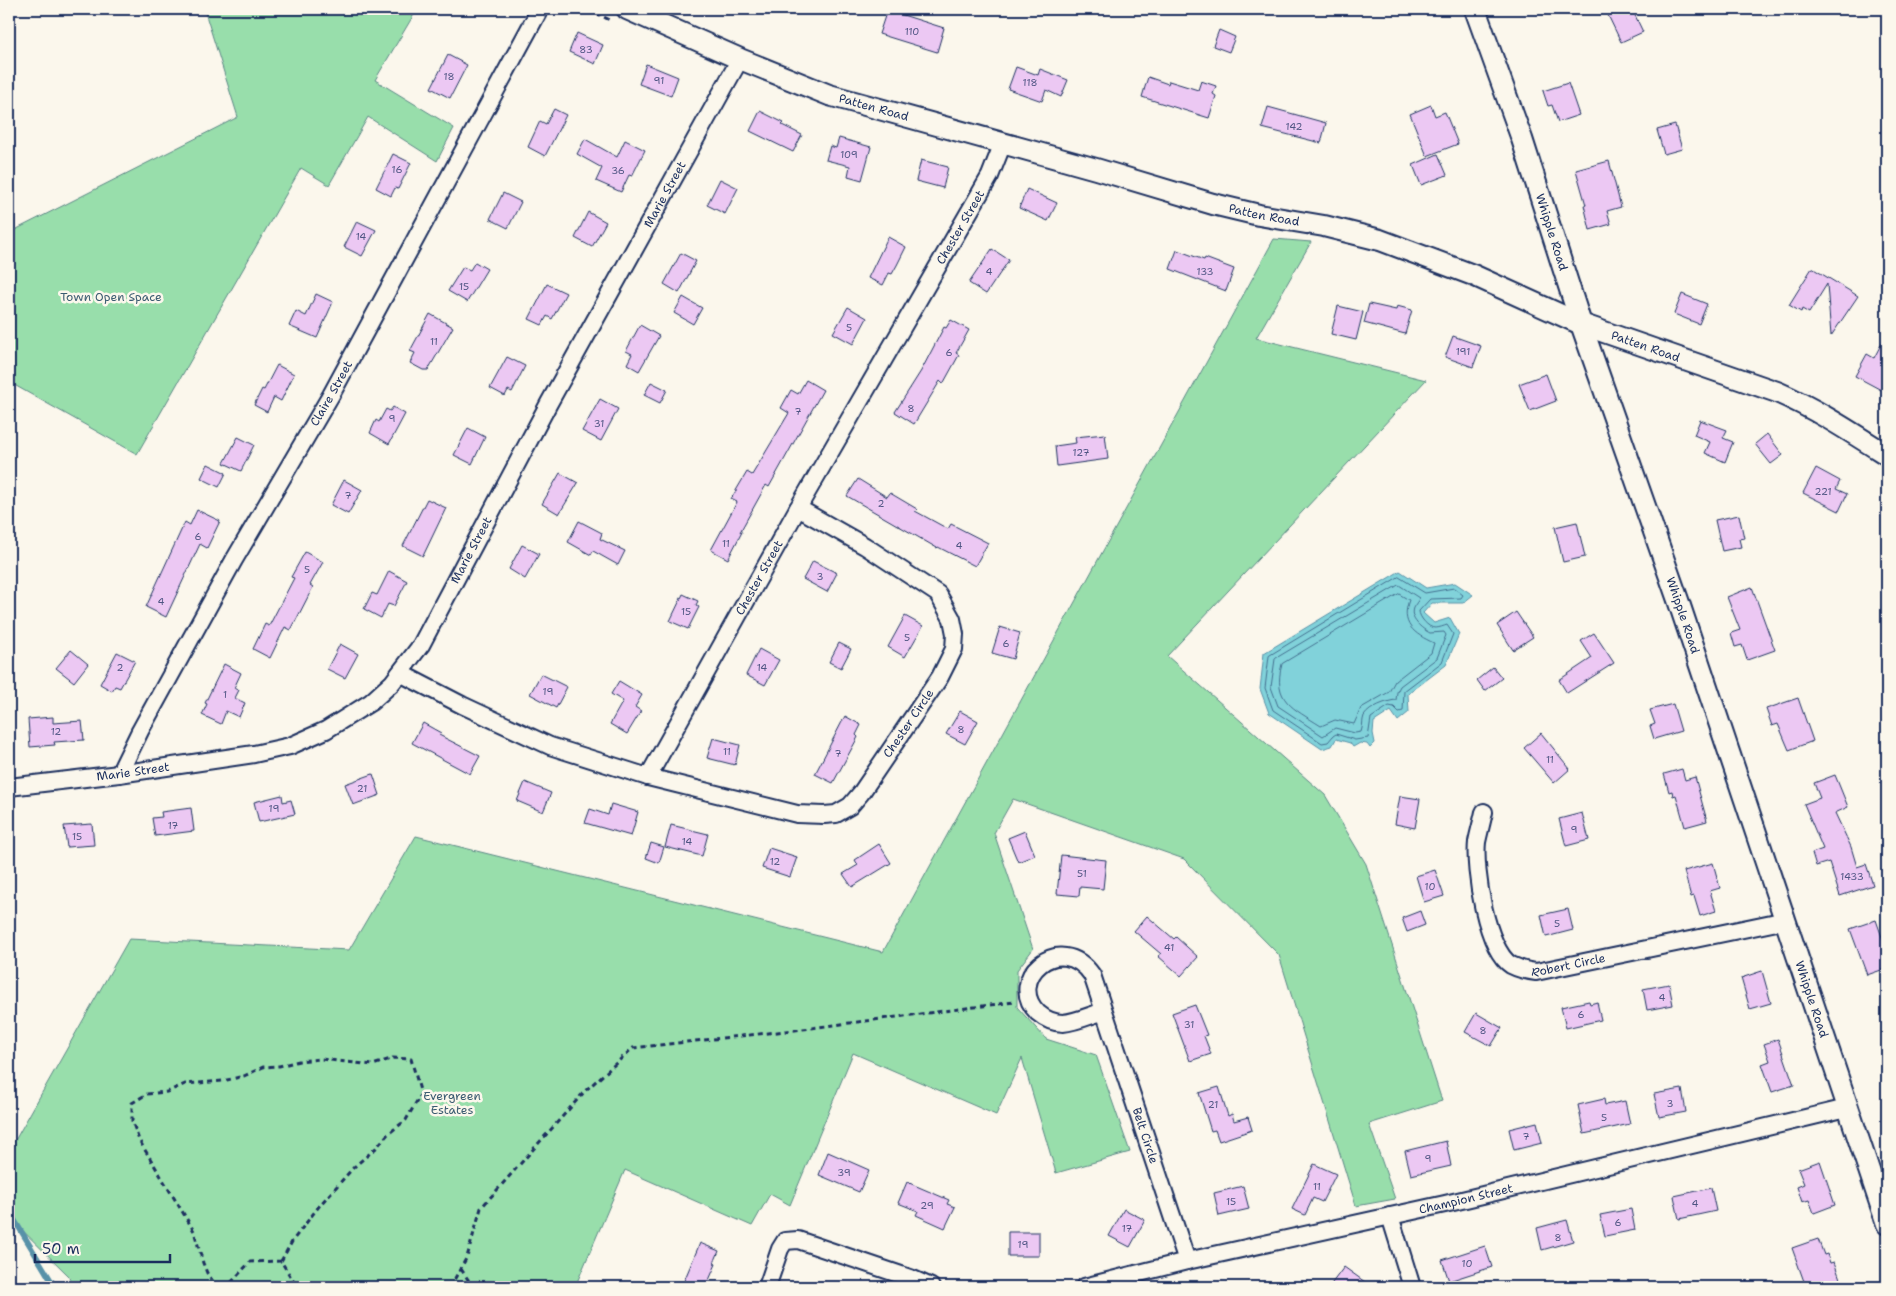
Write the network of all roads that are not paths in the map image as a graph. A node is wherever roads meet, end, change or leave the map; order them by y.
1 (540, 9) edge
2 (626, 9) edge
3 (1475, 9) edge
4 (740, 59) junction
5 (1003, 143) junction
6 (1581, 324) junction
7 (1887, 455) edge
8 (798, 508) junction
9 (400, 673) junction
10 (119, 774) junction
11 (648, 777) junction
12 (9, 787) edge
13 (1484, 812) dead end
14 (1786, 920) junction
15 (1104, 1011) junction
16 (1847, 1108) junction
17 (1390, 1216) junction
18 (1887, 1224) edge
19 (1187, 1261) junction
20 (767, 1287) edge
21 (931, 1287) edge
22 (1084, 1287) edge
23 (1412, 1287) edge

1 - 10 street, Claire Street
2 - 4 street, Patten Road
3 - 6 street, Whipple Road
4 - 5 street, Patten Road
4 - 9 street, Marie Street
5 - 6 street, Patten Road
5 - 8 street, Chester Street
6 - 7 street, Patten Road
6 - 14 street, Whipple Road
8 - 11 street, Chester Street
8 - 11 street, Chester Circle
9 - 10 street, Marie Street
9 - 11 street
10 - 12 street, Marie Street
13 - 14 street, Robert Circle
14 - 16 street, Whipple Road
15 - 15 street, Belt Circle
15 - 19 street, Belt Circle
16 - 17 street, Champion Street
16 - 18 street, Whipple Road
17 - 19 street, Champion Street
17 - 23 street
19 - 22 street, Champion Street
20 - 21 street

